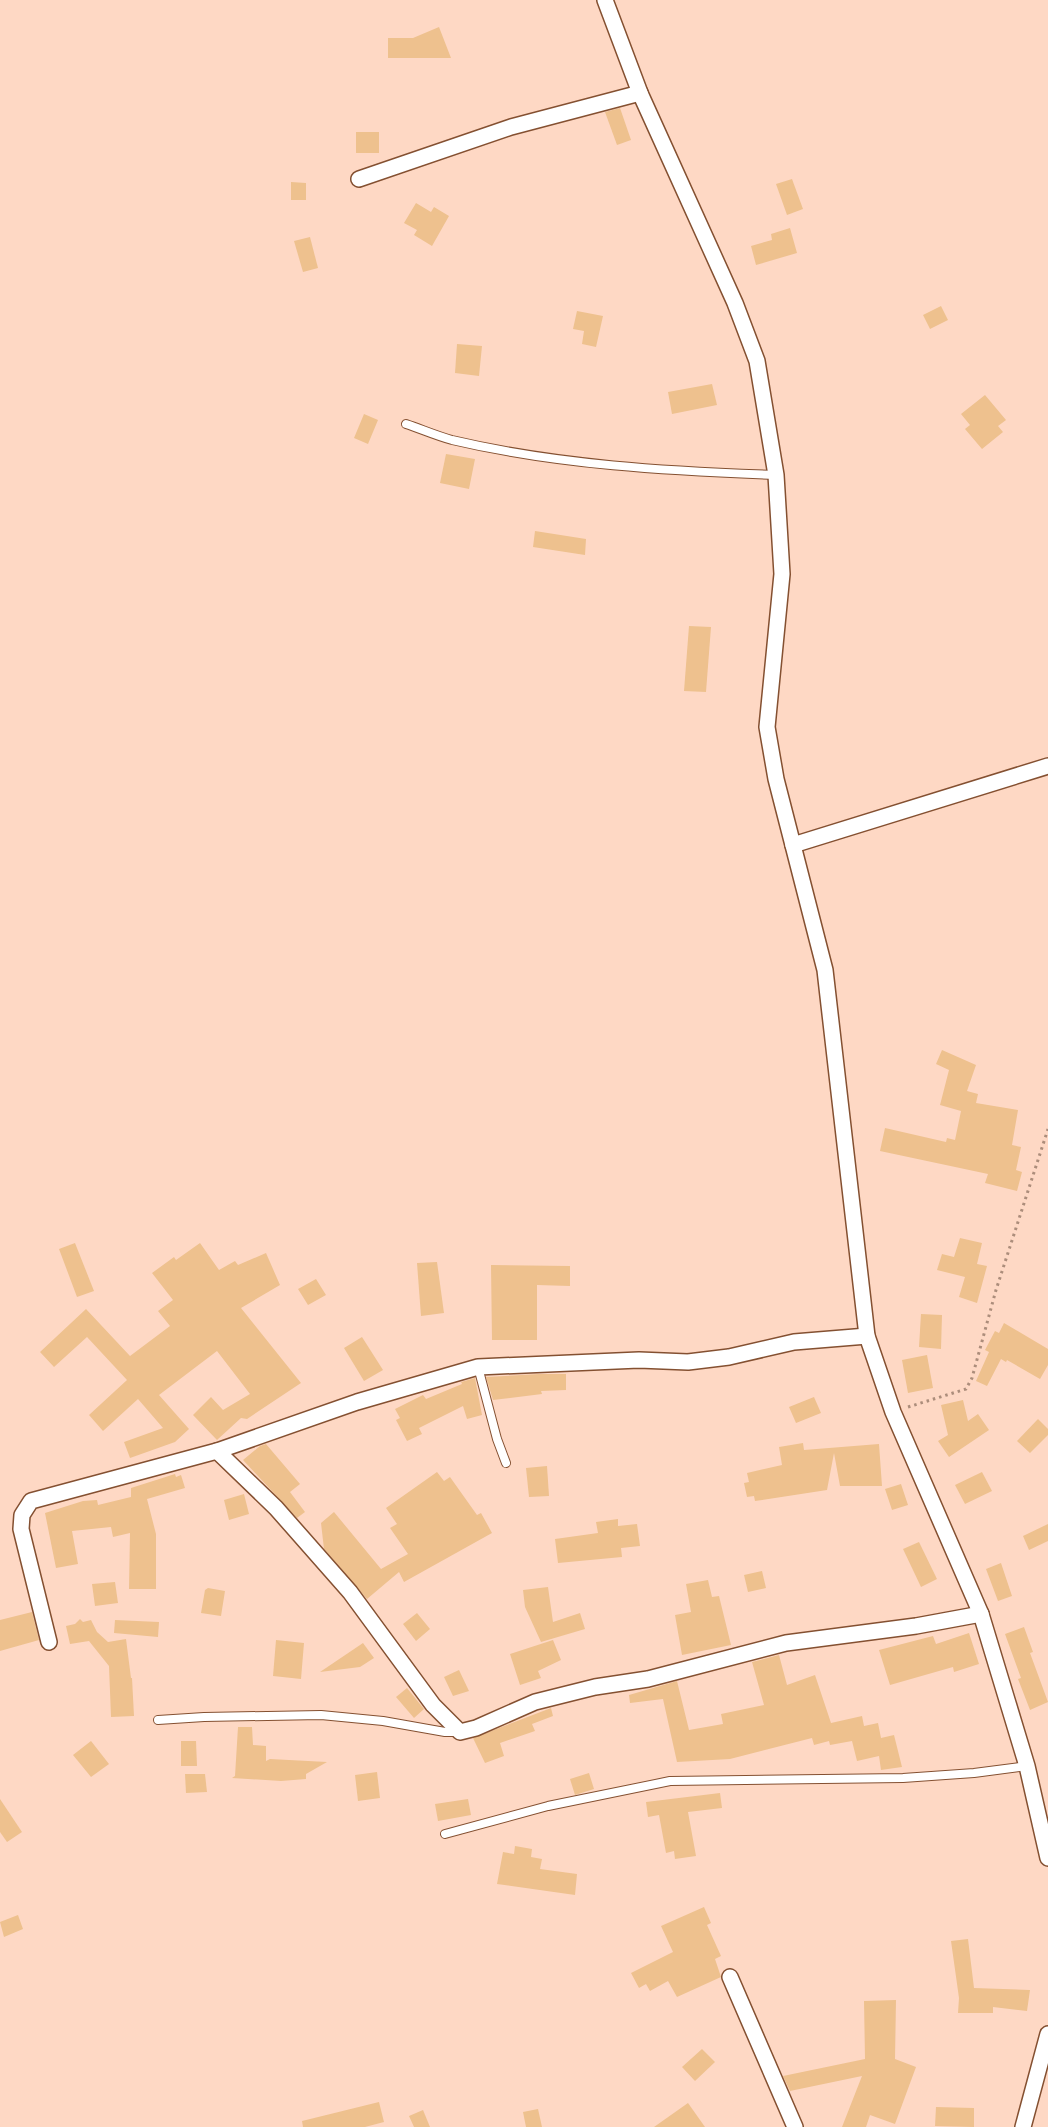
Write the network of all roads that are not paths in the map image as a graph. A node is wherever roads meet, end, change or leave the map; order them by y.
1 (605, 0) edge
2 (640, 93) junction
3 (359, 179) dead end
4 (406, 424) dead end
5 (776, 475) junction
6 (1048, 766) edge
7 (793, 845) junction
8 (867, 1336) junction
9 (478, 1367) junction
10 (217, 1450) junction
11 (506, 1463) dead end
12 (980, 1614) junction
13 (49, 1642) dead end
14 (158, 1720) dead end
15 (460, 1732) junction
16 (1027, 1766) junction
17 (445, 1834) dead end
18 (1048, 1858) edge
19 (730, 1977) dead end
20 (1048, 2034) edge
21 (1048, 2078) edge
22 (1033, 2088) junction
23 (795, 2127) edge
24 (1023, 2127) edge

1 - 2 street
2 - 3 street
2 - 5 street
4 - 5 lane
5 - 7 street
6 - 7 street
7 - 8 street
8 - 9 street
8 - 12 street
9 - 10 street
9 - 11 lane
10 - 13 street
10 - 15 street
12 - 15 street
12 - 16 street
14 - 15 lane
16 - 17 lane
16 - 18 street
19 - 23 street
20 - 22 street
21 - 22 street
22 - 24 street

